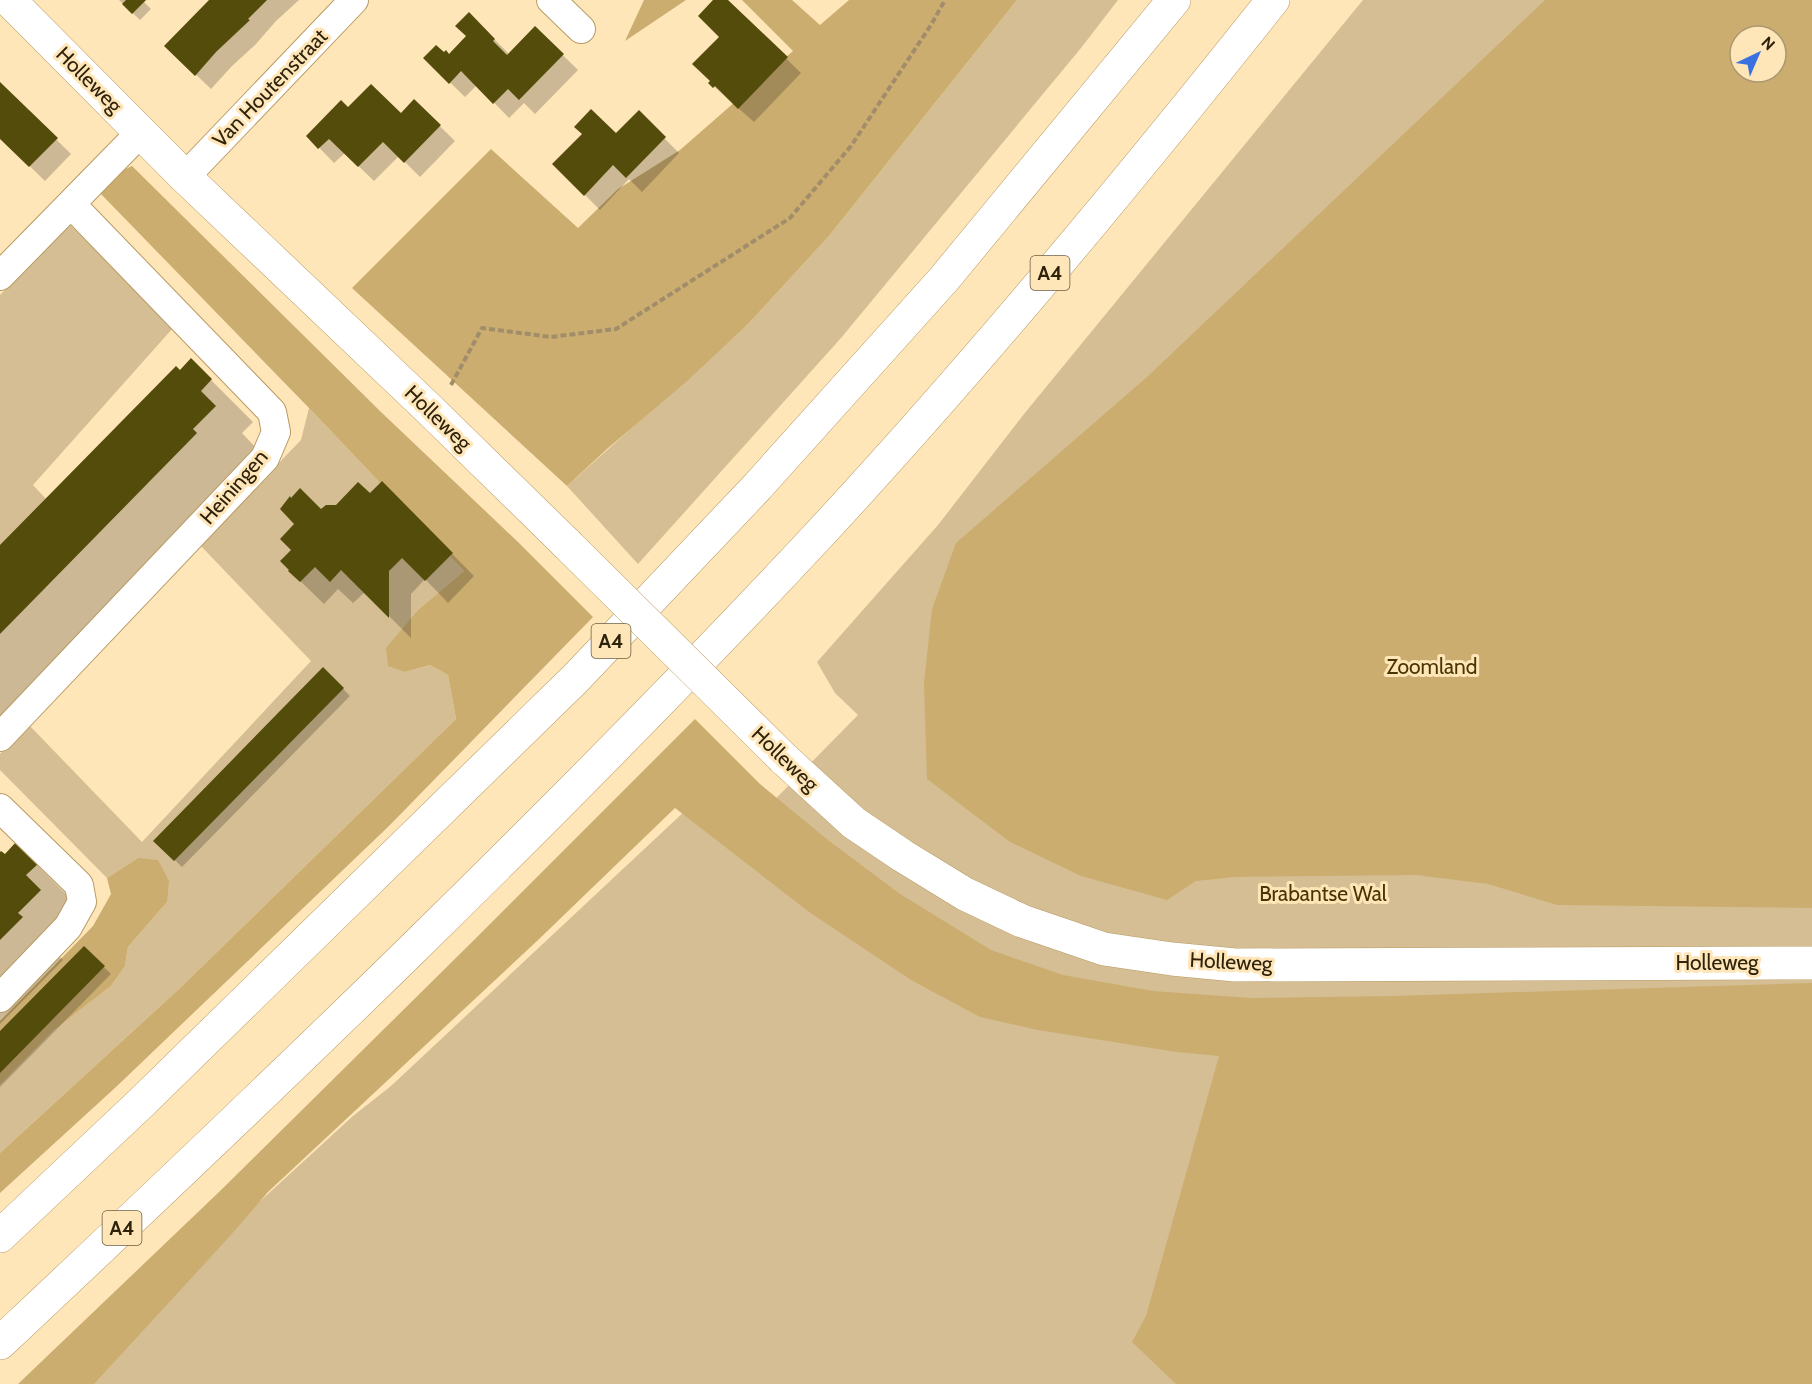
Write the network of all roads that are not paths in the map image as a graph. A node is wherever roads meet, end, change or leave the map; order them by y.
1 (9, 0) edge
2 (354, 0) edge
3 (551, 0) edge
4 (1174, 0) edge
5 (1273, 0) edge
6 (581, 29) dead end
7 (141, 132) junction
8 (185, 177) junction
9 (71, 204) junction
10 (0, 276) edge
11 (0, 737) edge
12 (0, 808) edge
13 (1812, 963) edge
14 (0, 998) edge
15 (0, 1236) edge
16 (0, 1343) edge

1 - 7 main road, Holleweg
2 - 8 street, Van Houtenstraat
3 - 6 street
4 - 15 main road, A4
5 - 16 main road, A4
7 - 8 main road, Holleweg
7 - 9 street
8 - 13 main road, Holleweg, bridge
9 - 10 street
9 - 11 street, Heiningen
12 - 14 street

